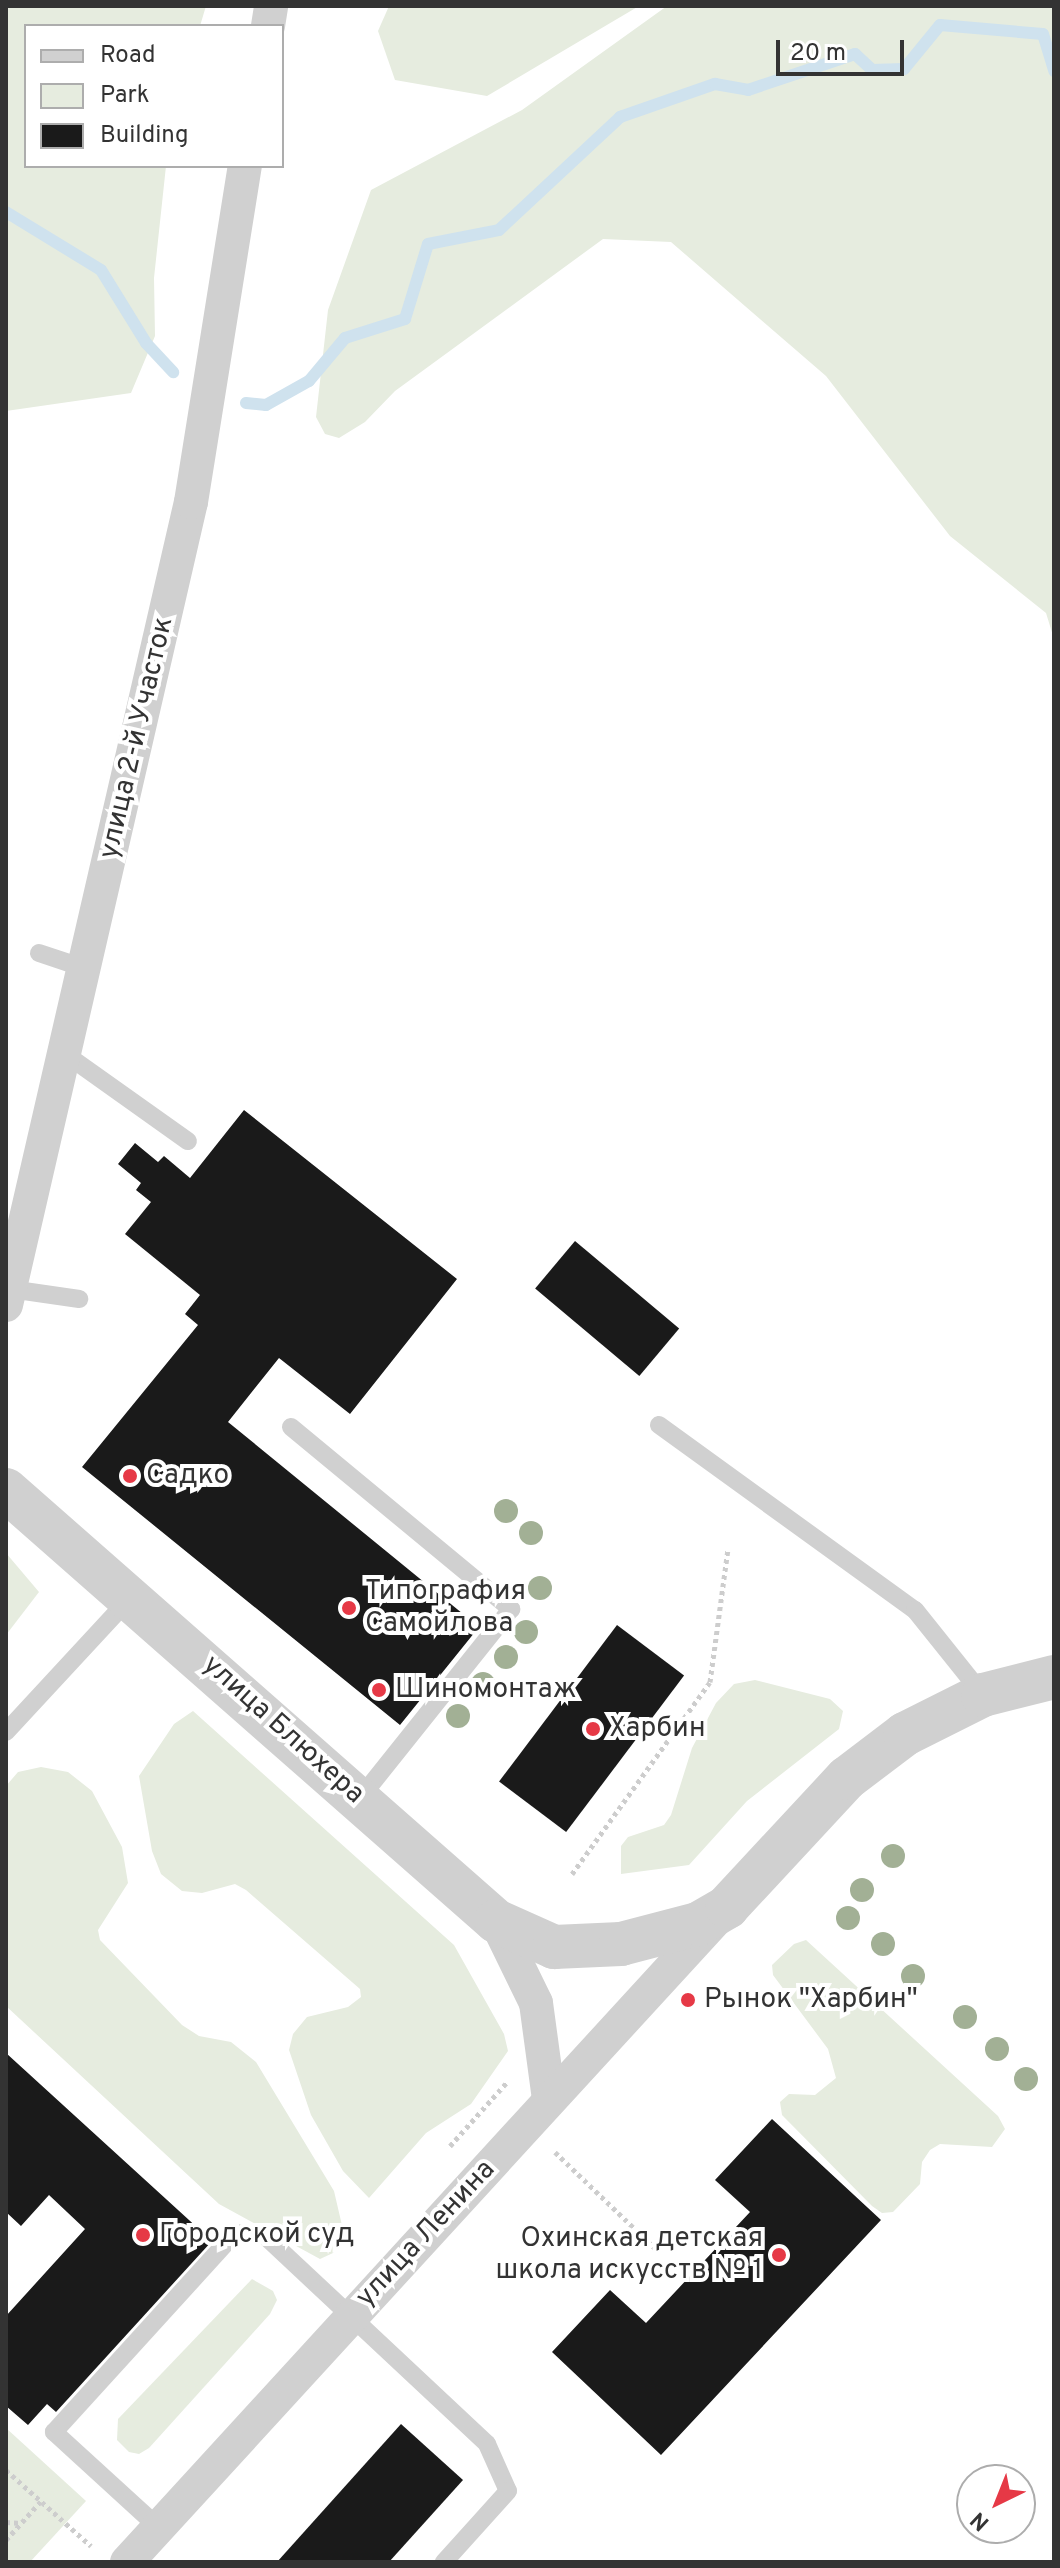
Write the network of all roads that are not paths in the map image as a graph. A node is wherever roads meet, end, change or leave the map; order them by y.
1 (245, 168) edge
2 (39, 953) dead end
3 (84, 968) junction
4 (64, 1053) junction
5 (188, 1141) dead end
6 (8, 1297) edge
7 (79, 1299) dead end
8 (659, 1425) dead end
9 (291, 1427) dead end
10 (6, 1490) edge
11 (132, 1595) junction
12 (1054, 1677) edge
13 (983, 1695) junction
14 (6, 1732) edge
15 (360, 1798) junction
16 (727, 1907) junction
17 (496, 1921) junction
18 (549, 2099) junction
19 (352, 2314) junction
20 (158, 2527) junction
21 (127, 2562) edge
22 (444, 2562) edge

1 - 3 street, улица 2-й Участок
2 - 3 lane
3 - 4 street, улица 2-й Участок
4 - 5 lane
4 - 6 street, улица 2-й Участок
6 - 7 lane
8 - 13 lane
9 - 15 lane
10 - 11 street, улица Блюхера
11 - 14 lane
11 - 15 street, улица Блюхера
12 - 13 street, улица Блюхера
13 - 16 street, улица Блюхера
15 - 17 street, улица Блюхера
16 - 17 street, улица Блюхера
16 - 18 street, улица Ленина
17 - 18 street
18 - 19 street, улица Ленина
19 - 20 street, улица Ленина
19 - 20 lane
19 - 22 lane
20 - 21 street, улица Ленина

